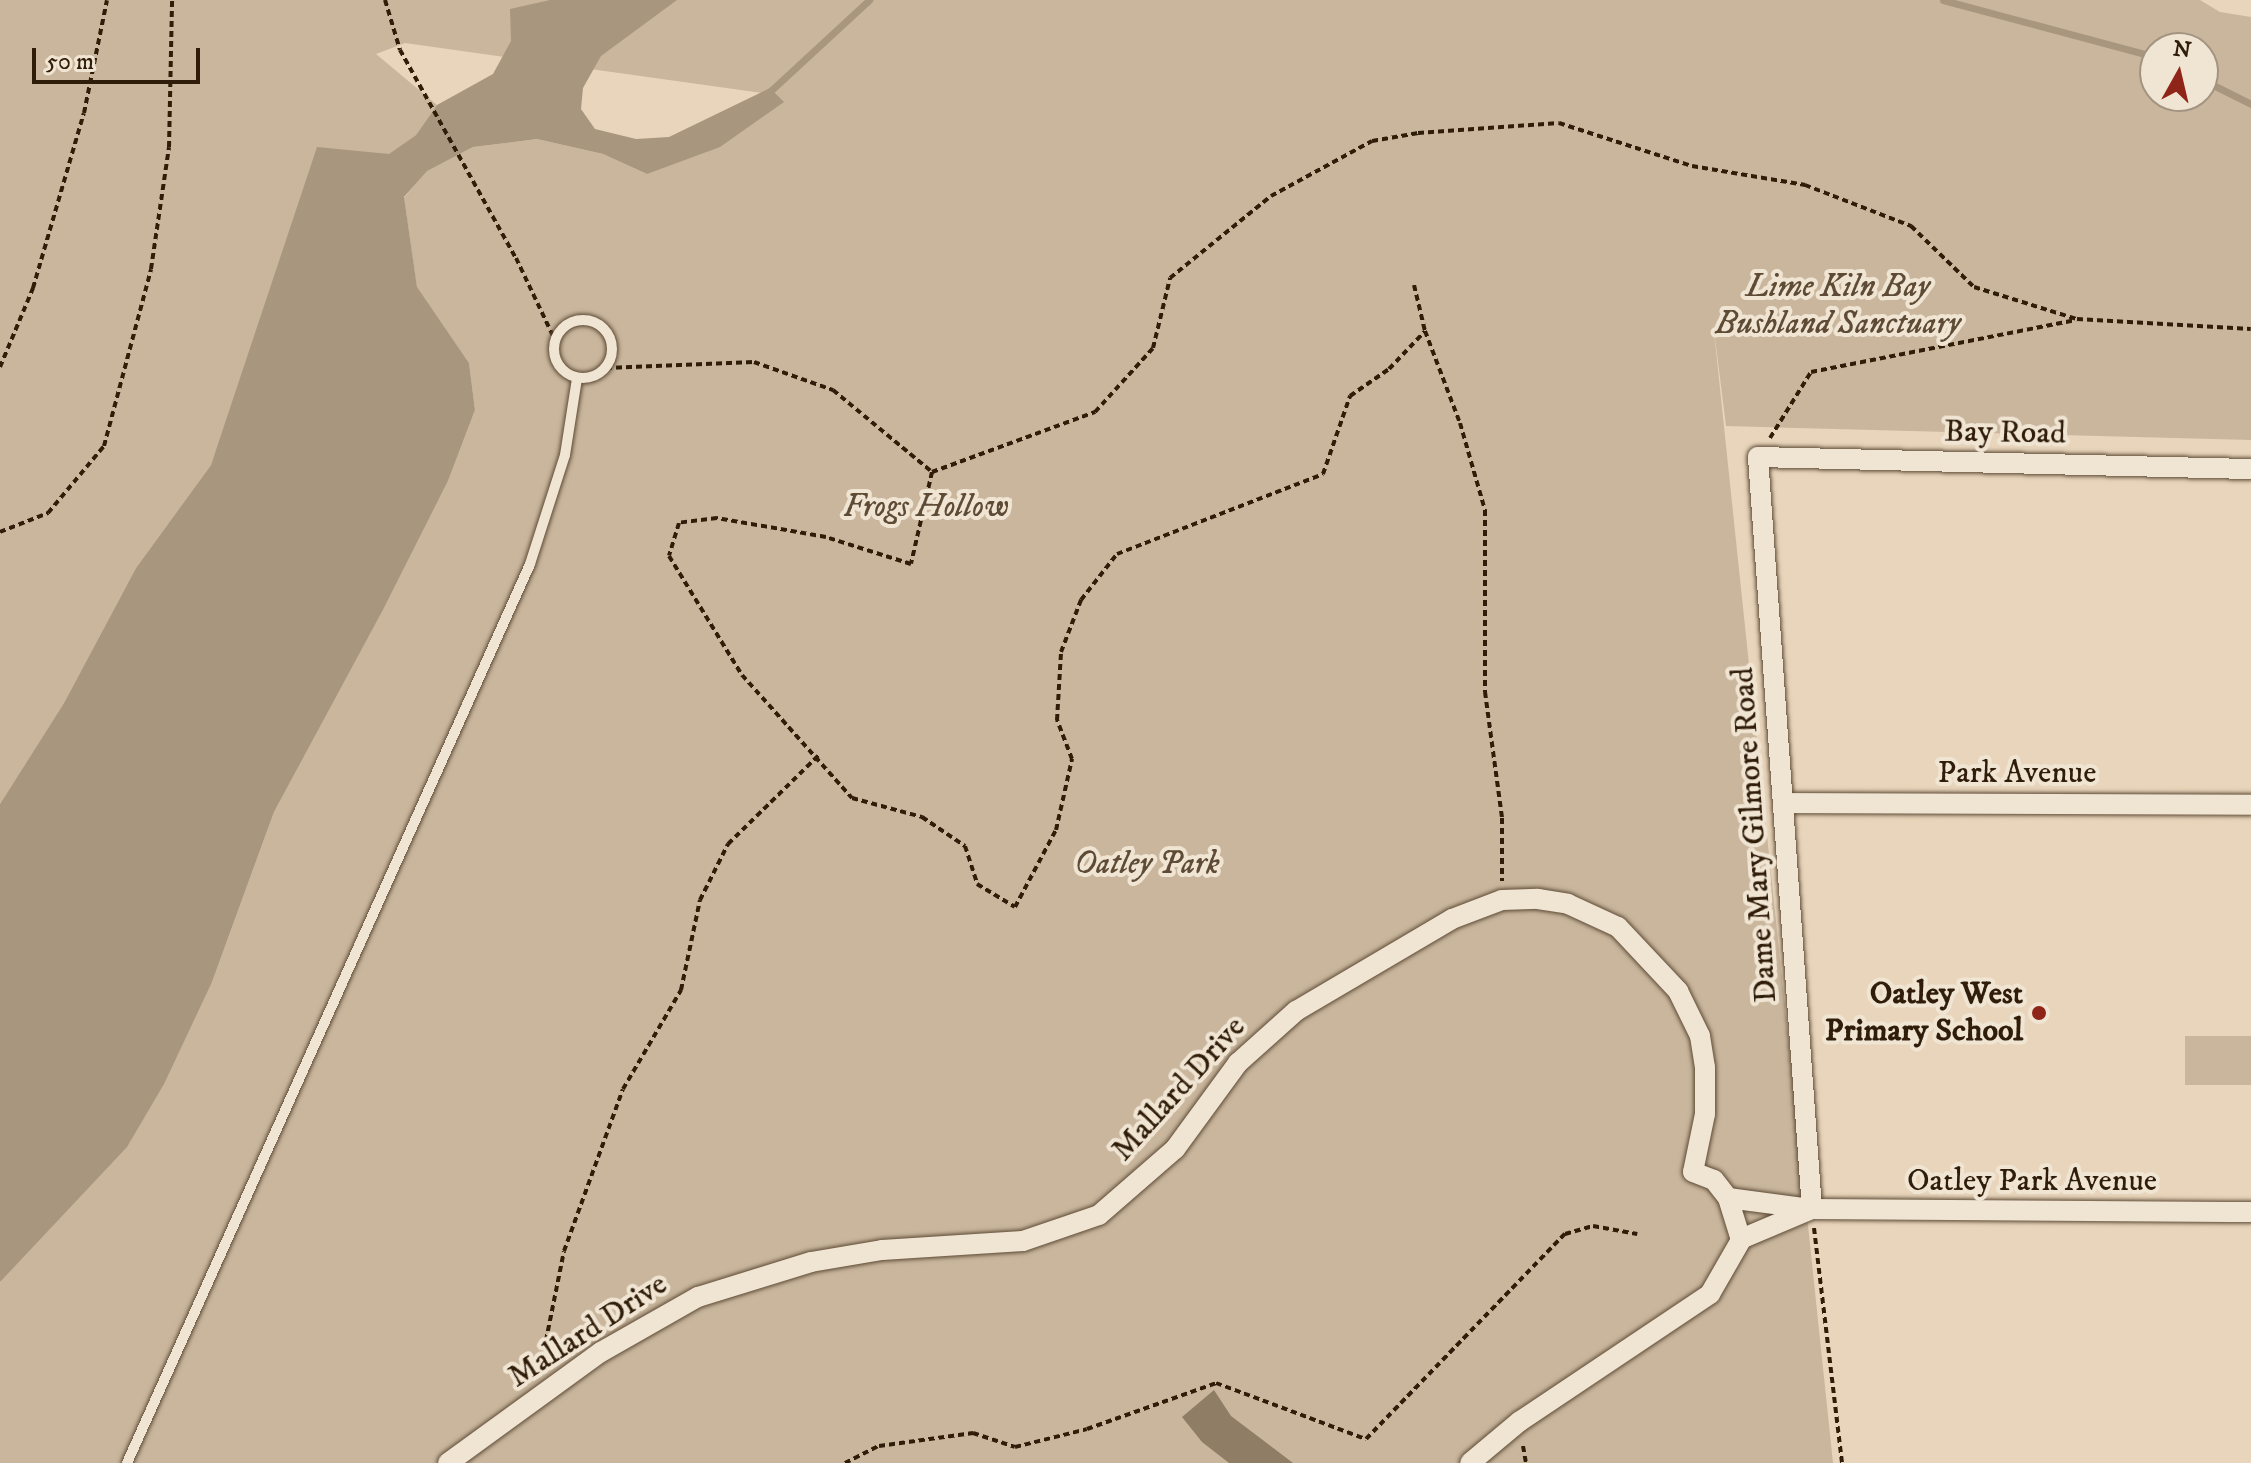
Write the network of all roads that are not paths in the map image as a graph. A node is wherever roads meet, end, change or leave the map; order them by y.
1 (577, 378) junction
2 (1758, 457) joint
3 (2251, 469) edge
4 (1783, 803) junction
5 (2251, 805) edge
6 (1728, 1198) junction
7 (1812, 1209) junction
8 (2251, 1212) edge
9 (1741, 1239) junction
10 (127, 1463) edge
11 (448, 1463) edge
12 (1470, 1463) edge

1 - 1 lane
1 - 10 lane
2 - 3 street, Bay Road
2 - 4 street, Dame Mary Gilmore Road
4 - 5 street, Park Avenue
4 - 7 street, Dame Mary Gilmore Road
6 - 7 street
6 - 9 street
6 - 11 street, Mallard Drive
7 - 8 street, Oatley Park Avenue
7 - 9 street
9 - 12 street

